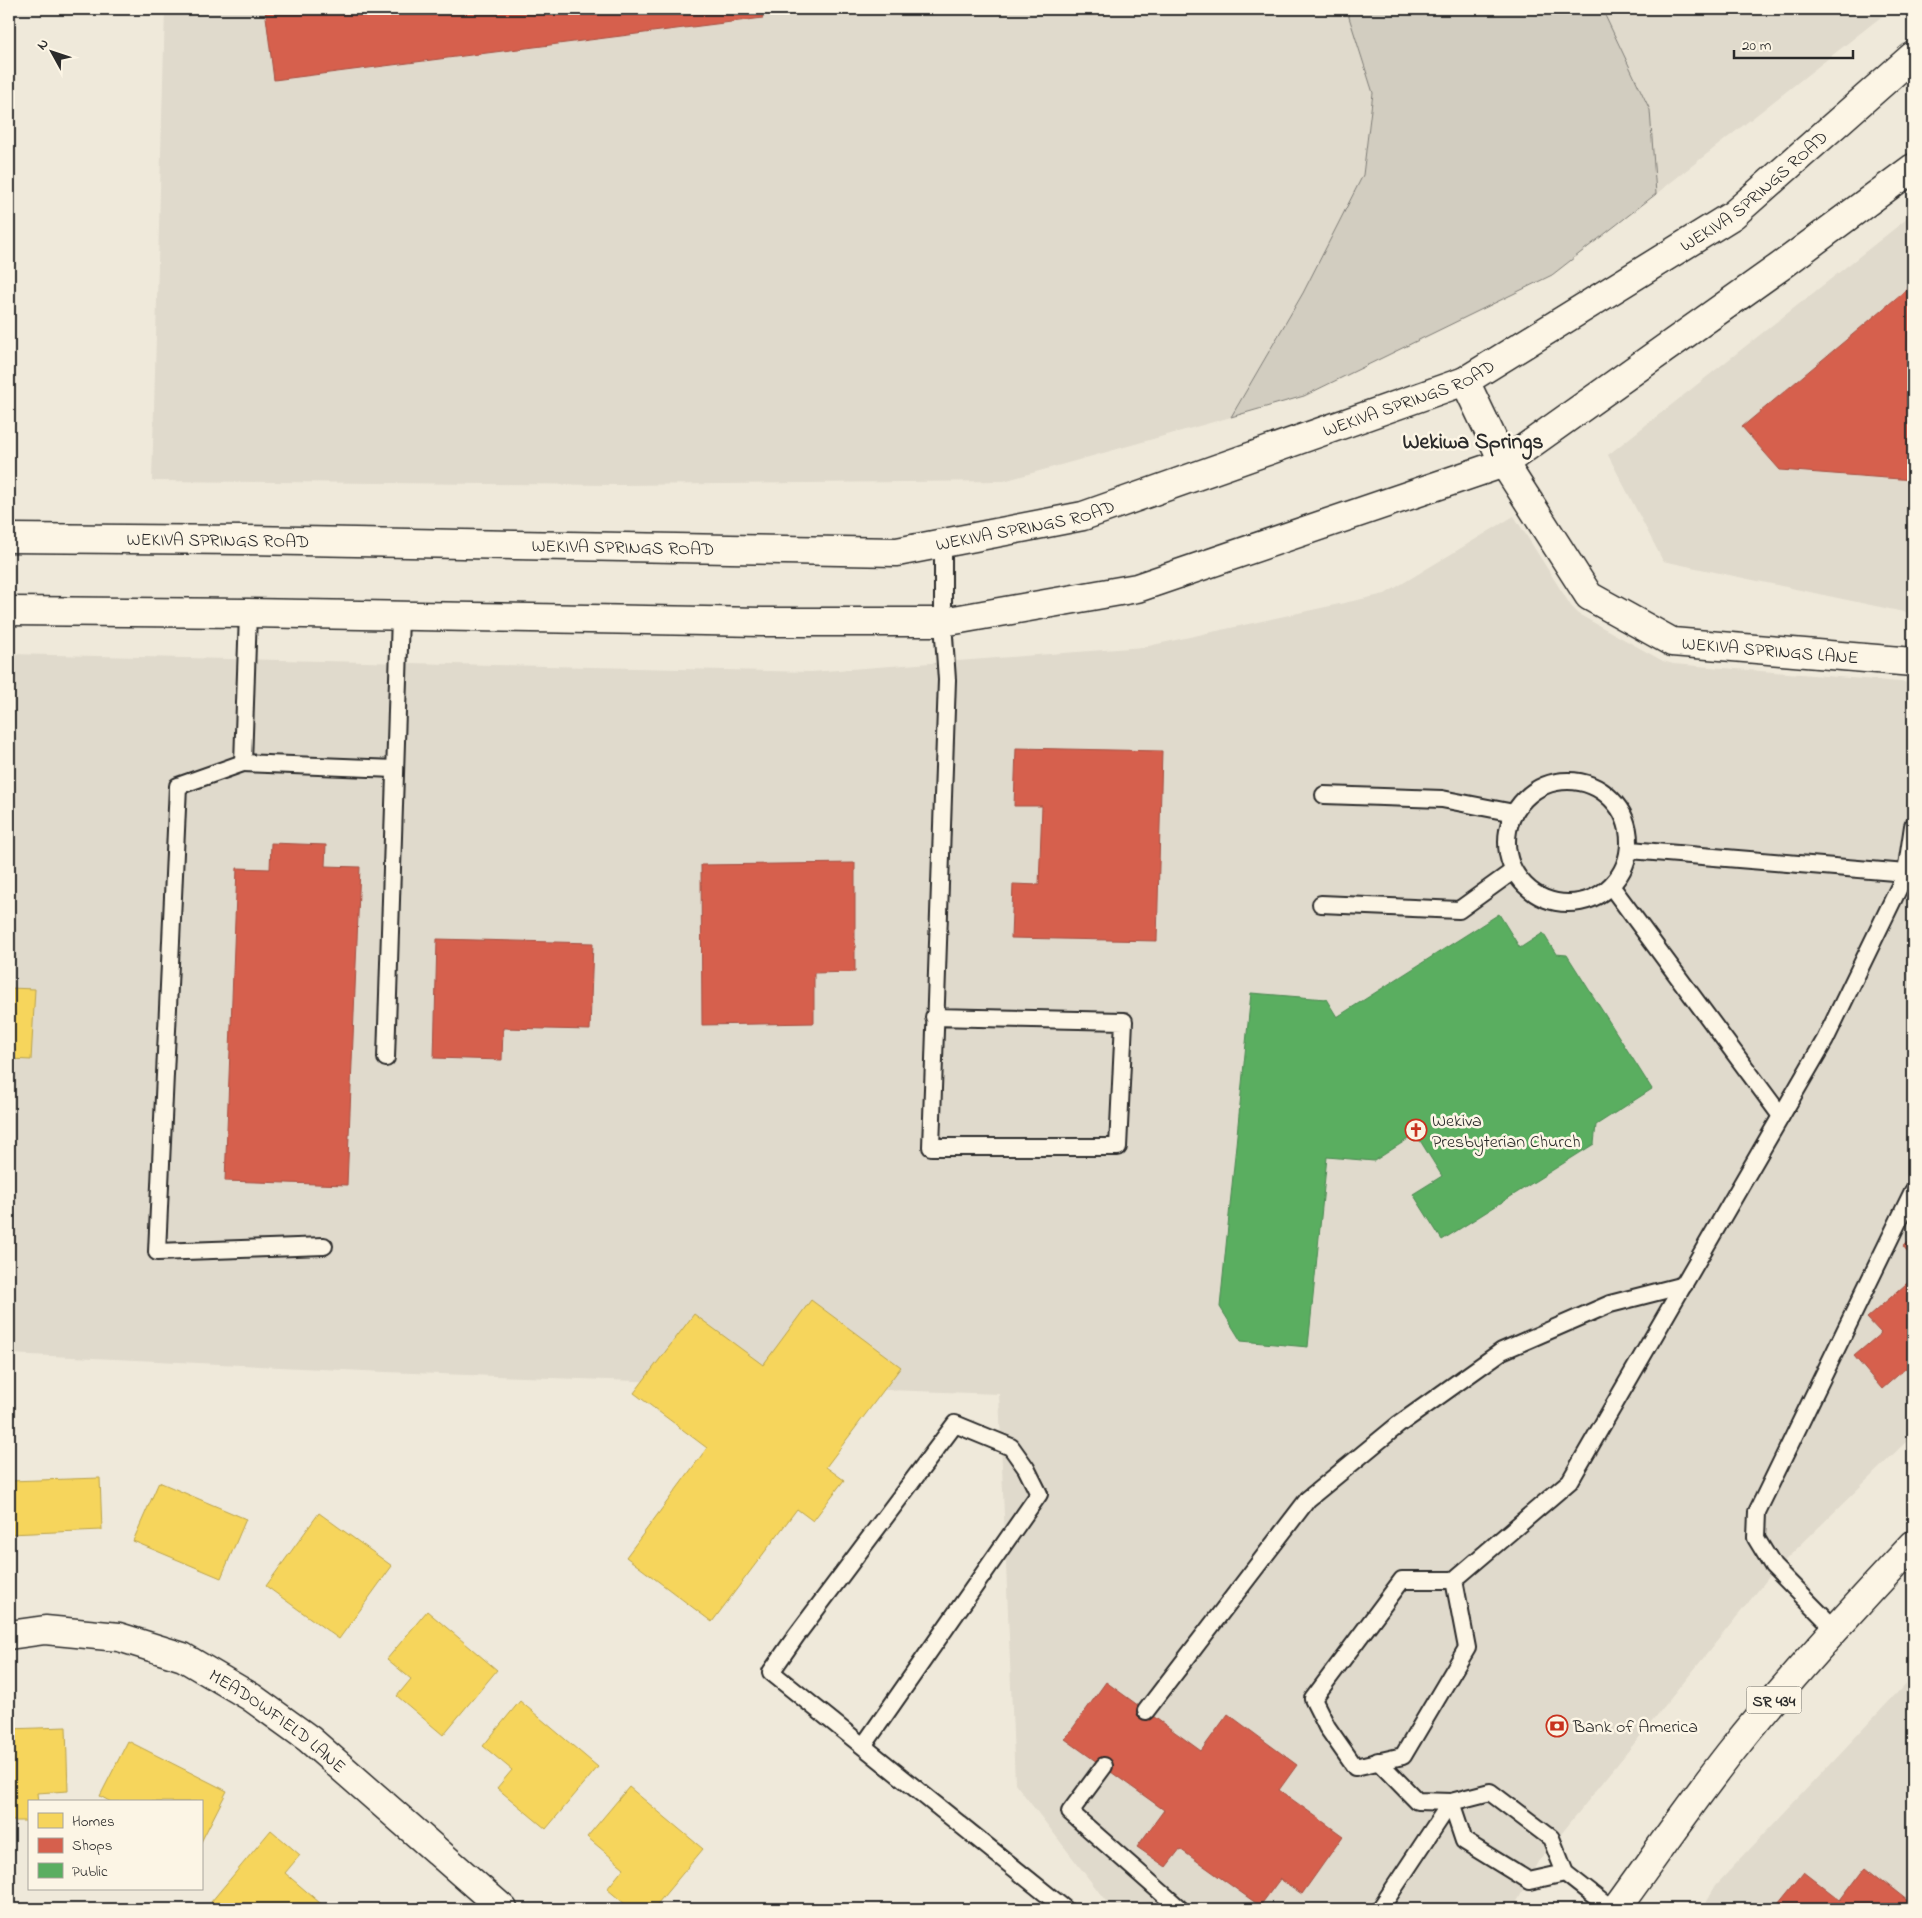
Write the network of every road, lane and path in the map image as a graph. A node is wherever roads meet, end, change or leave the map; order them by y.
1 (1913, 56) edge
2 (1913, 168) edge
3 (1465, 381) junction
4 (1504, 463) junction
5 (9, 538) edge
6 (943, 543) junction
7 (9, 611) edge
8 (248, 613) junction
9 (400, 616) junction
10 (943, 622) junction
11 (1913, 662) edge
12 (243, 763) junction
13 (395, 769) junction
14 (1324, 795) dead end
15 (1514, 813) junction
16 (1913, 826) edge
17 (1630, 850) junction
18 (1513, 871) junction
19 (1906, 873) junction
20 (1612, 886) junction
21 (1321, 904) dead end
22 (934, 1017) junction
23 (386, 1058) dead end
24 (1781, 1116) junction
25 (1913, 1191) edge
26 (324, 1246) dead end
27 (1684, 1286) junction
28 (1913, 1545) edge
29 (1454, 1580) junction
30 (1836, 1630) junction
31 (9, 1635) edge
32 (1146, 1710) dead end
33 (864, 1745) junction
34 (1378, 1761) junction
35 (1104, 1766) dead end
36 (1450, 1802) junction
37 (1565, 1873) junction
38 (503, 1909) edge
39 (1065, 1909) edge
40 (1180, 1909) edge
41 (1380, 1909) edge
42 (1611, 1909) edge
43 (1616, 1909) edge

1 - 3 main road, WEKIVA SPRINGS ROAD
2 - 4 main road
3 - 4 main road, WEKIVA SPRINGS LANE
3 - 6 main road, WEKIVA SPRINGS ROAD
4 - 10 main road
4 - 11 main road, WEKIVA SPRINGS LANE
5 - 6 main road, WEKIVA SPRINGS ROAD
6 - 10 lane
7 - 8 main road
8 - 9 main road
8 - 12 lane
9 - 10 main road
9 - 13 lane
10 - 22 lane
12 - 13 lane
12 - 26 lane
13 - 23 lane
14 - 15 lane
15 - 17 lane
15 - 18 lane
16 - 19 lane
17 - 19 lane
17 - 20 lane
18 - 20 lane
18 - 21 lane
19 - 24 lane
20 - 24 lane
22 - 22 lane
24 - 27 lane
25 - 30 lane
27 - 29 lane
27 - 32 lane
28 - 30 main road, SR 434
29 - 34 lane
29 - 34 lane
30 - 43 main road, SR 434
31 - 38 main road, MEADOWFIELD LANE
33 - 33 lane
33 - 39 lane
34 - 36 lane
35 - 40 lane
36 - 37 lane
36 - 37 lane
36 - 41 lane
37 - 42 lane

